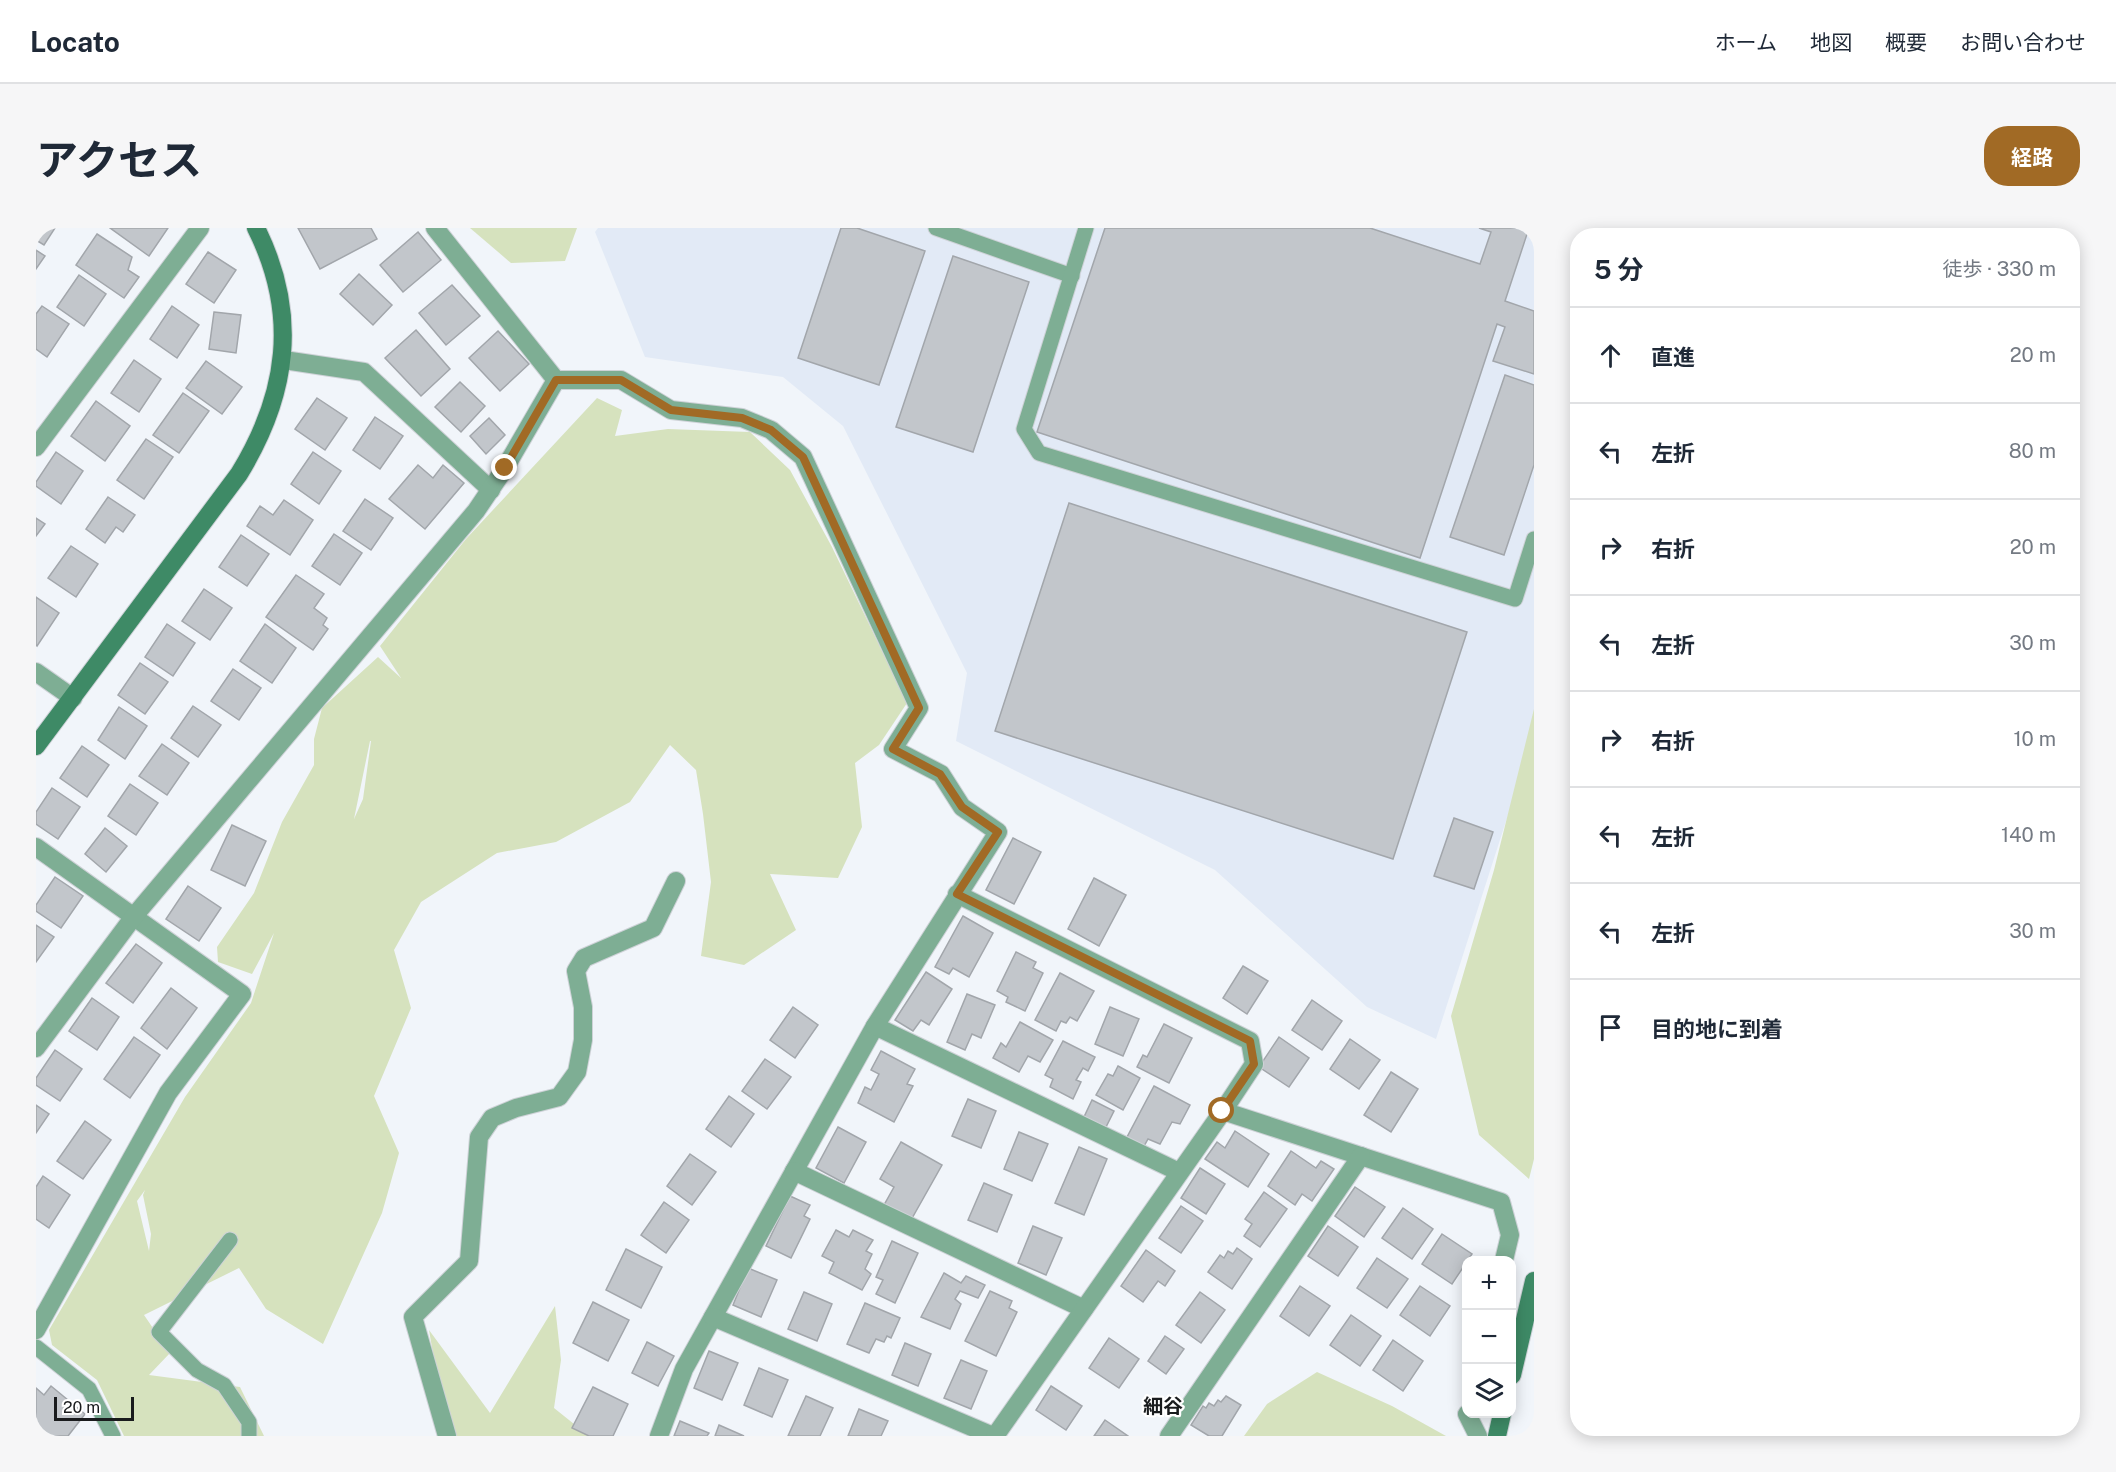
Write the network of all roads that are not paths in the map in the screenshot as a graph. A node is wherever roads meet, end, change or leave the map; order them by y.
1 (200, 228) edge
2 (256, 228) edge
3 (435, 228) edge
4 (936, 228) edge
5 (1086, 228) edge
6 (1072, 276) junction
7 (284, 360) junction
8 (556, 380) junction
9 (36, 447) edge
10 (491, 490) junction
11 (1534, 539) edge
12 (36, 672) edge
13 (72, 698) junction
14 (36, 746) edge
15 (36, 847) edge
16 (676, 881) dead end
17 (957, 894) junction
18 (135, 915) junction
19 (874, 1026) junction
20 (36, 1048) edge
21 (1222, 1111) junction
22 (1361, 1156) junction
23 (794, 1171) junction
24 (1179, 1172) junction
25 (230, 1240) dead end
26 (1505, 1256) edge
27 (1534, 1281) edge
28 (1084, 1308) junction
29 (713, 1317) junction
30 (36, 1330) edge
31 (36, 1347) edge
32 (1515, 1364) edge
33 (1469, 1418) edge
34 (1501, 1418) edge
35 (113, 1436) edge
36 (249, 1436) edge
37 (447, 1436) edge
38 (659, 1436) edge
39 (994, 1436) edge
40 (1168, 1436) edge
41 (1478, 1436) edge
42 (1497, 1436) edge

1 - 9 street
2 - 7 street
3 - 8 street
4 - 6 lane
5 - 6 lane
6 - 11 lane
7 - 10 street
7 - 13 street
8 - 10 street
8 - 17 street
10 - 18 street
12 - 13 street
13 - 14 street
15 - 18 street
16 - 37 street
17 - 19 street
17 - 21 street
18 - 20 street
18 - 30 street
19 - 23 street
19 - 24 street
21 - 22 street
21 - 24 street
22 - 26 street
22 - 40 street
23 - 28 street
23 - 29 street
24 - 28 street
25 - 36 lane
27 - 32 street
28 - 39 street
29 - 38 street
29 - 39 street
31 - 35 lane
33 - 41 street
34 - 42 street

